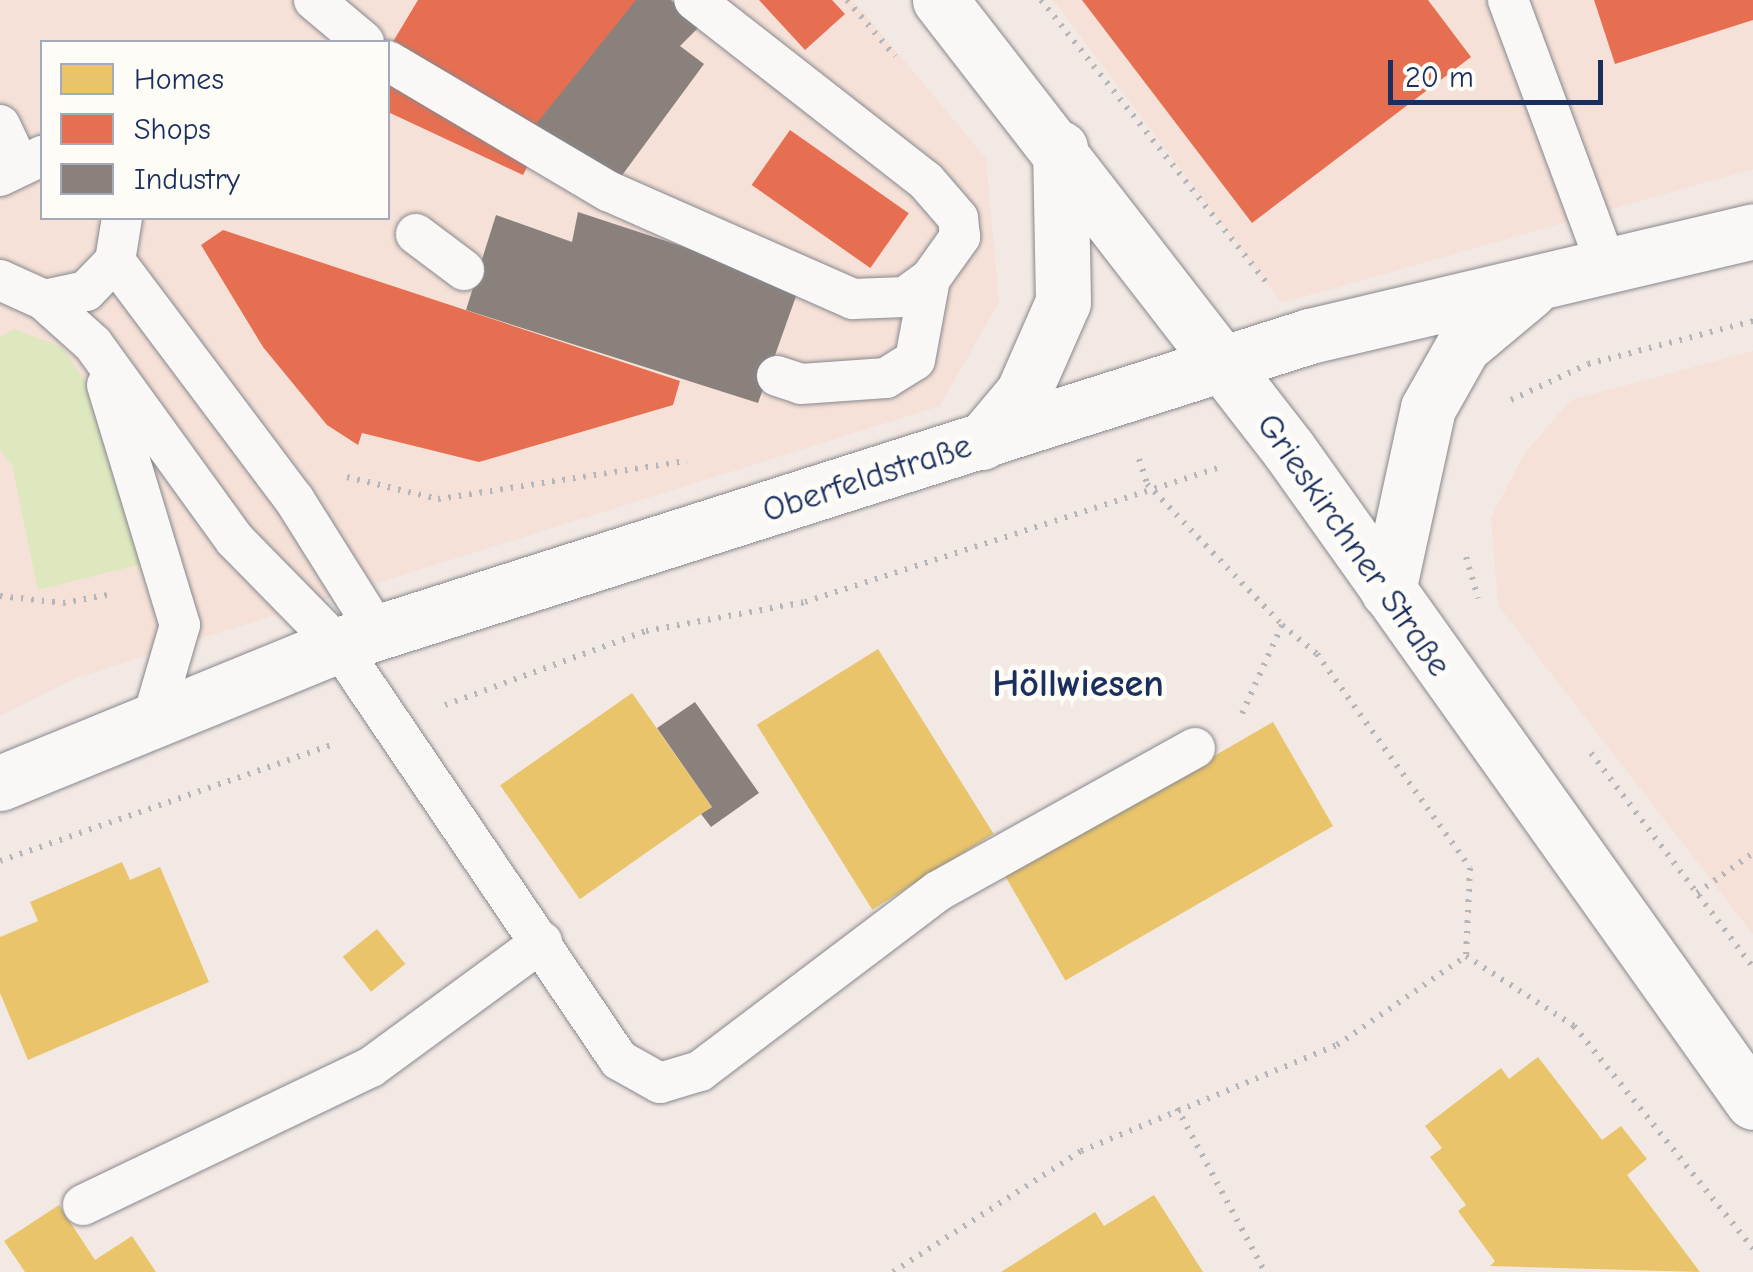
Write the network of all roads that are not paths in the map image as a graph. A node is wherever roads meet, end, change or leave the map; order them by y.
1 (694, 0) edge
2 (940, 0) edge
3 (1508, 0) edge
4 (390, 63) edge
5 (0, 126) edge
6 (1060, 148) junction
7 (20, 165) edge
8 (122, 220) edge
9 (1753, 231) edge
10 (416, 234) dead end
11 (115, 261) junction
12 (1606, 266) junction
13 (464, 270) dead end
14 (930, 279) junction
15 (0, 280) edge
16 (1538, 282) junction
17 (44, 300) junction
18 (93, 344) junction
19 (1225, 364) junction
20 (776, 376) dead end
21 (982, 442) junction
22 (1388, 592) junction
23 (358, 639) junction
24 (152, 721) junction
25 (1195, 748) road end
26 (0, 783) edge
27 (542, 942) junction
28 (1753, 1102) edge
29 (83, 1205) dead end

1 - 14 lane
2 - 6 main road, Grieskirchner Straße
3 - 12 lane
4 - 14 lane
5 - 7 lane
6 - 19 main road, Grieskirchner Straße
6 - 21 main road
8 - 11 lane
9 - 12 main road, Oberfeldstraße
10 - 13 lane
11 - 17 lane
11 - 23 lane
12 - 16 main road, Oberfeldstraße
14 - 20 lane
15 - 17 lane
16 - 19 main road, Oberfeldstraße
16 - 22 main road
17 - 18 lane
18 - 23 lane
18 - 24 lane
19 - 21 main road, Oberfeldstraße
19 - 22 main road, Grieskirchner Straße
21 - 23 main road, Oberfeldstraße
22 - 28 main road, Grieskirchner Straße
23 - 24 main road, Oberfeldstraße
23 - 27 lane
24 - 26 main road, Oberfeldstraße
25 - 27 lane
27 - 29 lane

